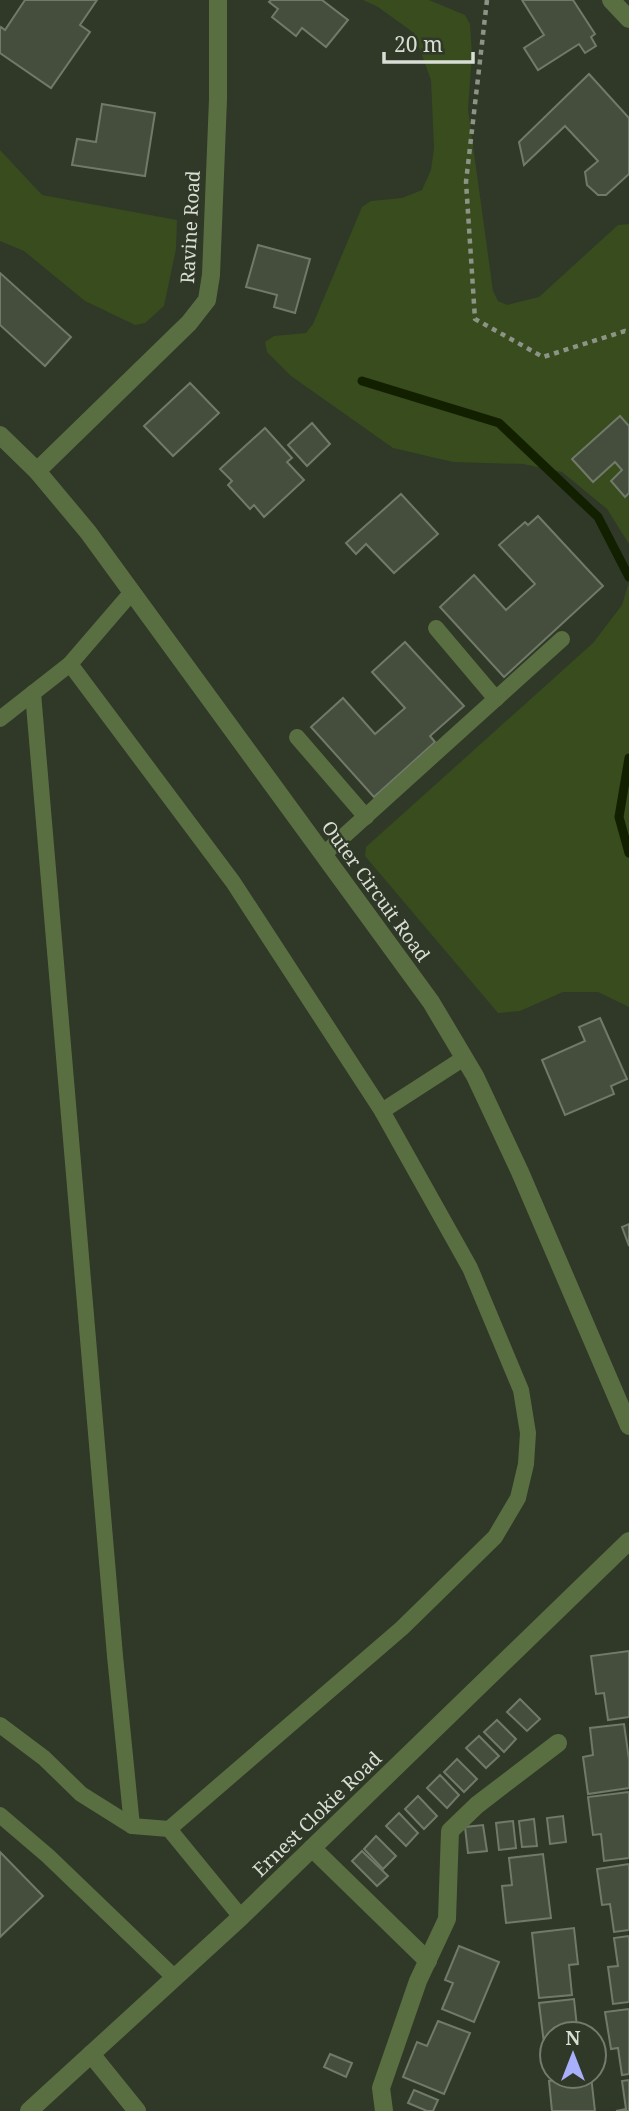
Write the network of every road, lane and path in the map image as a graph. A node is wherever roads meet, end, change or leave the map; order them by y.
1 (218, 0) edge
2 (487, 0) edge
3 (611, 0) edge
4 (629, 19) edge
5 (629, 332) edge
6 (0, 435) edge
7 (37, 471) junction
8 (132, 592) junction
9 (436, 628) dead end
10 (562, 639) dead end
11 (70, 664) junction
12 (33, 694) junction
13 (496, 699) junction
14 (0, 719) edge
15 (297, 737) dead end
16 (366, 817) junction
17 (324, 855) junction
18 (464, 1058) junction
19 (382, 1111) junction
20 (629, 1426) edge
21 (629, 1541) edge
22 (0, 1725) edge
23 (558, 1744) dead end
24 (0, 1815) edge
25 (132, 1826) junction
26 (169, 1829) junction
27 (312, 1848) junction
28 (242, 1917) junction
29 (428, 1961) junction
30 (174, 1977) junction
31 (90, 2054) junction
32 (29, 2111) edge
33 (137, 2111) edge
34 (384, 2111) edge

1 - 7 street, Ravine Road
2 - 5 path
3 - 4 street
6 - 7 street, Outer Circuit Road
7 - 8 street, Outer Circuit Road
8 - 11 lane
8 - 17 street, Outer Circuit Road
9 - 13 lane
10 - 13 lane
11 - 12 lane
11 - 19 lane
12 - 14 lane
12 - 25 lane
13 - 16 lane
15 - 16 lane
16 - 17 lane
17 - 18 street, Outer Circuit Road
18 - 19 lane
18 - 20 street, Outer Circuit Road
19 - 26 lane
21 - 27 street, Ernest Clokie Road
22 - 25 lane
23 - 29 street
24 - 30 lane
25 - 26 lane
26 - 28 lane
27 - 28 street, Ernest Clokie Road
27 - 29 street
28 - 30 street, Ernest Clokie Road
29 - 34 street
30 - 31 street, Ernest Clokie Road
31 - 32 street, Ernest Clokie Road
31 - 33 street

